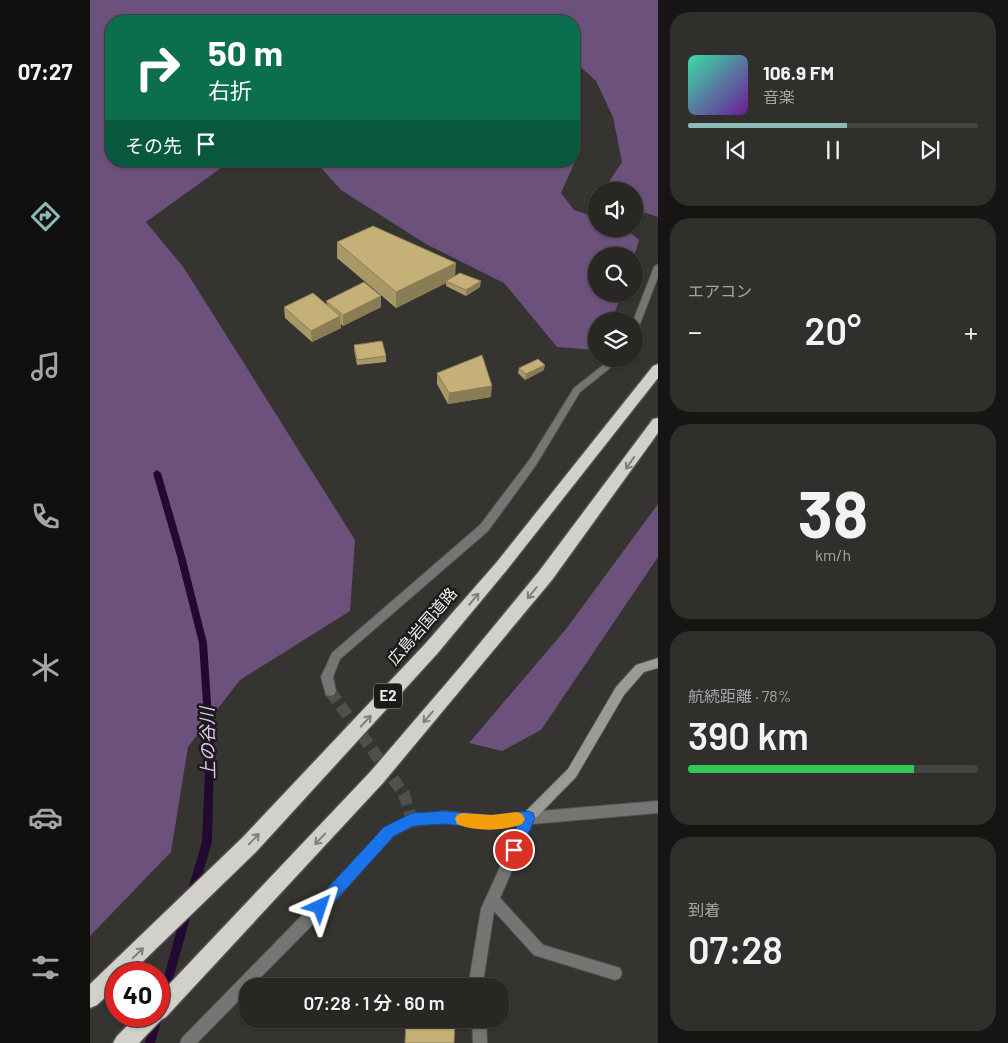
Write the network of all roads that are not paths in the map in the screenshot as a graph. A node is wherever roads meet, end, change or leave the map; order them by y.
1 (658, 267) edge
2 (641, 312) edge
3 (607, 367) edge
4 (658, 368) edge
5 (658, 423) edge
6 (658, 662) edge
7 (330, 691) tunnel mouth
8 (658, 807) edge
9 (528, 818) junction
10 (492, 899) junction
11 (614, 973) dead end
12 (477, 978) edge
13 (90, 998) edge
14 (170, 998) edge
15 (141, 1027) edge
16 (479, 1028) edge
17 (124, 1043) edge
18 (187, 1043) edge
19 (480, 1043) edge

1 - 2 street
3 - 7 street
13 -> 4 highway, 広島岩国道路 / E2
5 -> 14 highway
6 - 9 street
8 - 9 street
9 - 10 street
9 - 18 street
10 - 11 street
10 - 12 street
15 - 17 highway
16 - 19 street

